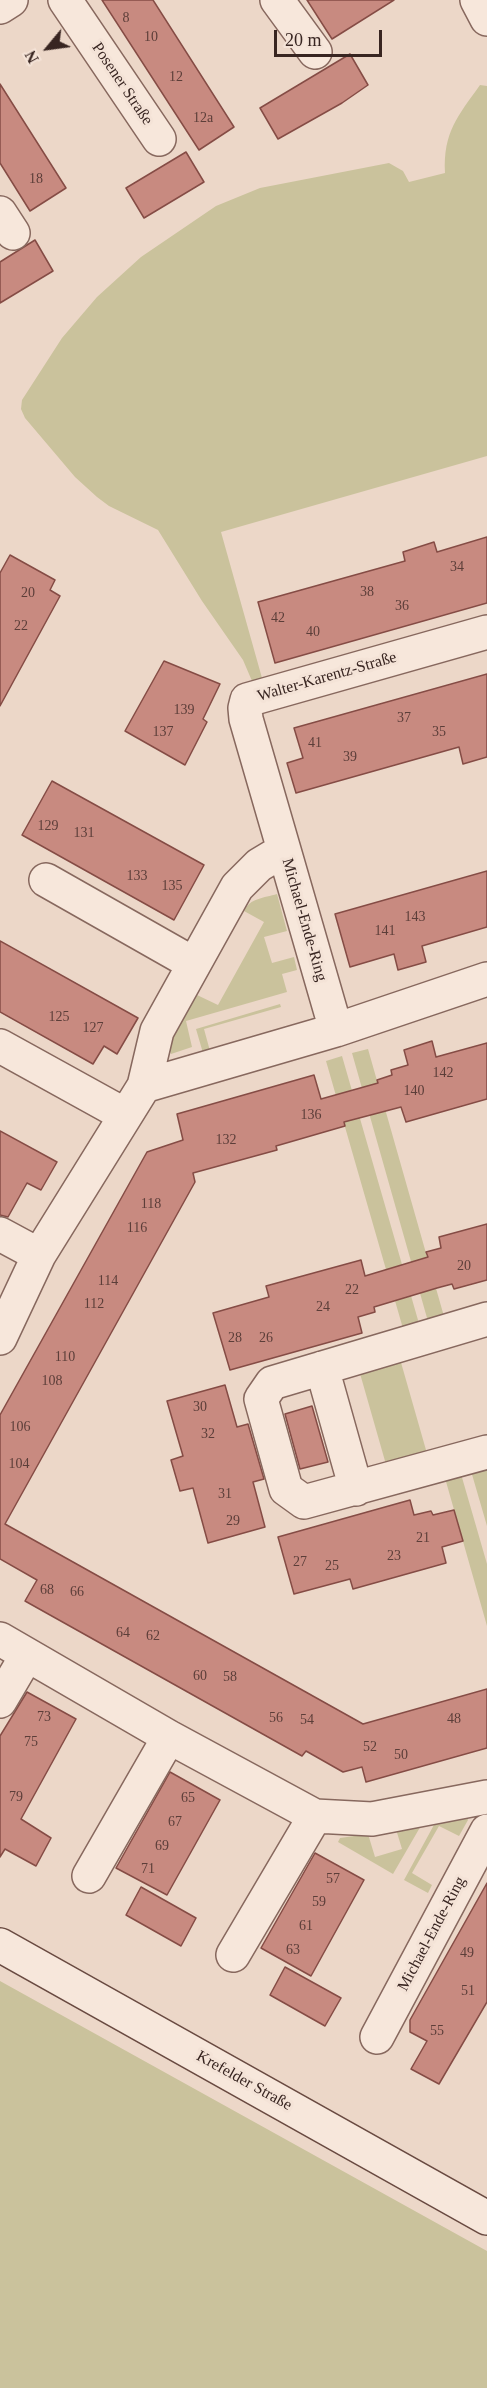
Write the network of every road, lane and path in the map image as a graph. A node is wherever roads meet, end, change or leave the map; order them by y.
1 (11, 0) edge
2 (65, 0) edge
3 (278, 0) edge
4 (477, 0) edge
5 (0, 7) edge
6 (487, 19) edge
7 (315, 52) dead end
8 (159, 139) dead end
9 (487, 632) edge
10 (284, 850) junction
11 (46, 880) dead end
12 (194, 964) junction
13 (487, 979) edge
14 (336, 1030) junction
15 (0, 1046) edge
16 (144, 1086) junction
17 (125, 1115) junction
18 (0, 1234) edge
19 (39, 1255) junction
20 (487, 1319) edge
21 (0, 1338) edge
22 (322, 1368) junction
23 (487, 1452) edge
24 (356, 1489) junction
25 (13, 1647) edge
26 (0, 1701) edge
27 (169, 1737) junction
28 (487, 1797) edge
29 (315, 1816) junction
30 (487, 1831) edge
31 (89, 1876) dead end
32 (0, 1945) edge
33 (233, 1955) dead end
34 (377, 2037) dead end
35 (487, 2218) edge

1 - 5 street
2 - 8 street, Posener Straße
3 - 7 street
4 - 6 street
9 - 10 street, Walter-Karentz-Straße
10 - 12 street, Michael-Ende-Ring
10 - 14 street, Michael-Ende-Ring
11 - 12 street
12 - 16 street, Michael-Ende-Ring
13 - 14 street
14 - 16 street
15 - 17 street
16 - 17 street, Michael-Ende-Ring
17 - 19 street, Michael-Ende-Ring
18 - 19 street
19 - 21 street, Michael-Ende-Ring
20 - 22 street
22 - 24 street
22 - 24 street
23 - 24 street
25 - 26 street
25 - 27 street
27 - 29 street
27 - 31 street
28 - 29 street
29 - 33 street
30 - 34 street, Michael-Ende-Ring
32 - 35 street, Krefelder Straße

